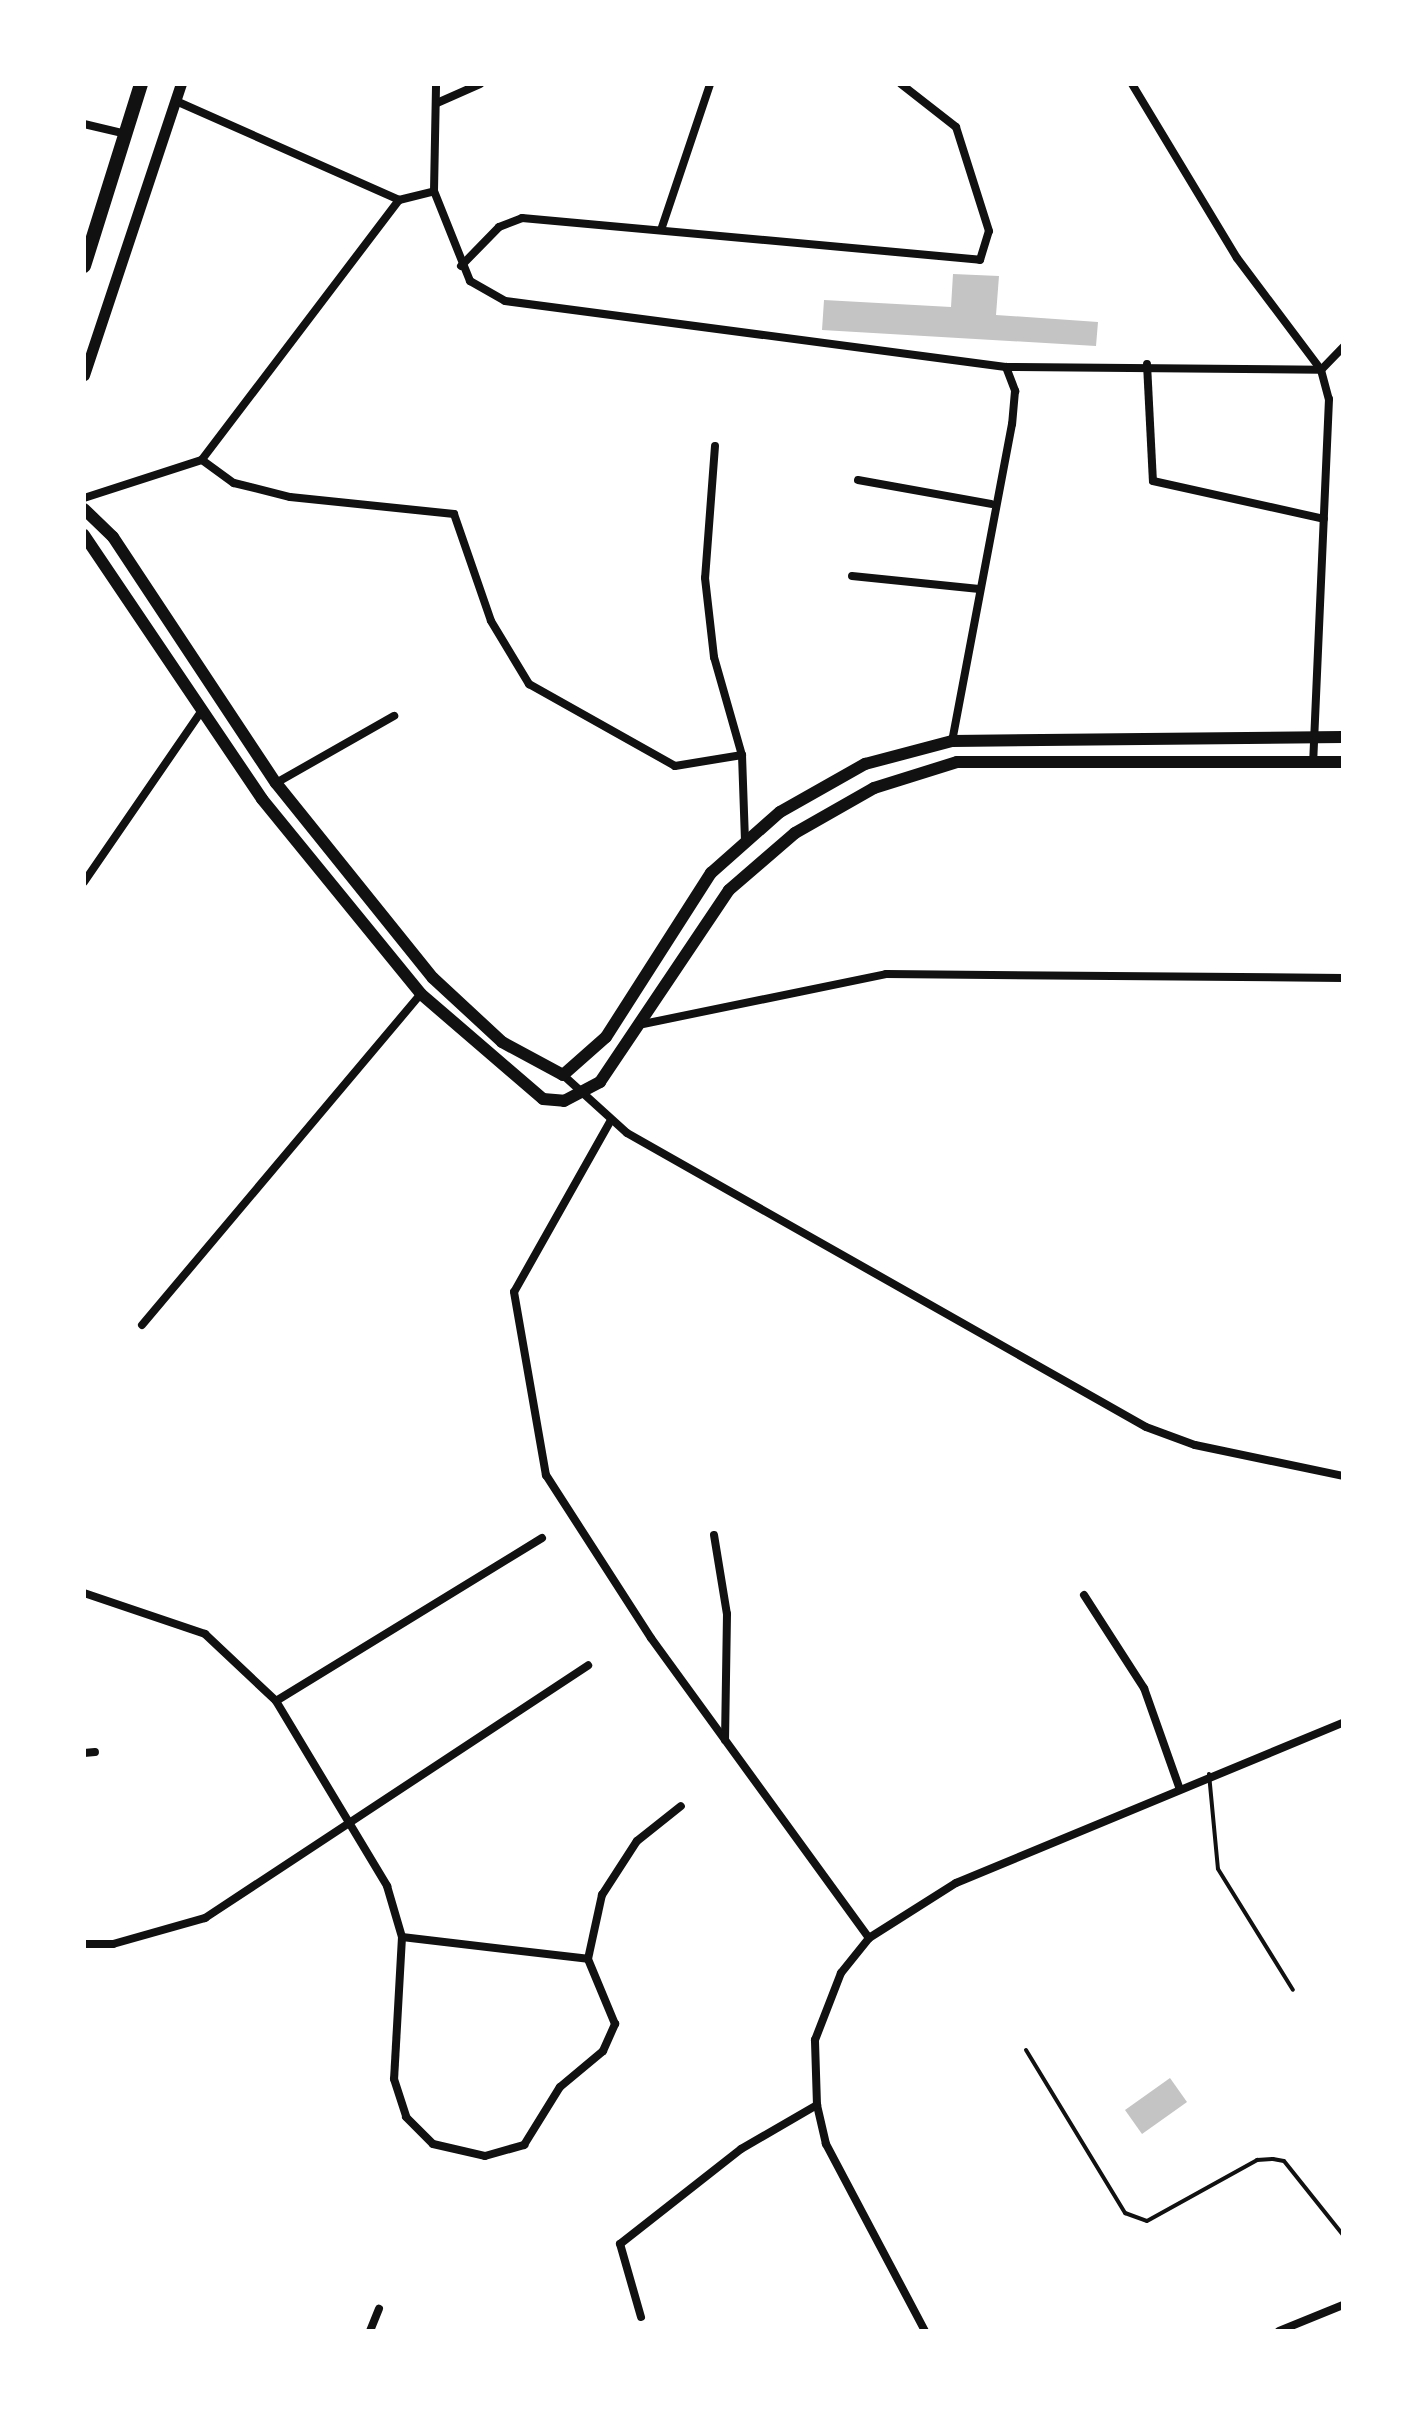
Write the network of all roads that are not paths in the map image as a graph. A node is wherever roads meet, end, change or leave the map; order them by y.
1 (141, 84) edge
2 (181, 84) edge
3 (436, 84) edge
4 (480, 84) edge
5 (710, 84) edge
6 (901, 84) edge
7 (1132, 84) edge
8 (176, 101) junction
9 (437, 103) junction
10 (84, 124) edge
11 (126, 134) junction
12 (434, 191) junction
13 (399, 200) junction
14 (661, 230) junction
15 (84, 266) edge
16 (461, 266) junction
17 (1343, 347) edge
18 (1332, 359) junction
19 (1343, 362) edge
20 (1147, 364) junction
21 (1006, 367) junction
22 (1321, 370) junction
23 (84, 375) edge
24 (715, 446) dead end
25 (202, 460) junction
26 (858, 480) dead end
27 (84, 498) edge
28 (991, 504) junction
29 (84, 509) edge
30 (1324, 519) junction
31 (84, 535) edge
32 (852, 576) dead end
33 (979, 589) junction
34 (201, 712) junction
35 (394, 716) dead end
36 (1314, 737) junction
37 (1343, 737) edge
38 (952, 741) junction
39 (742, 755) junction
40 (1313, 762) junction
41 (1343, 762) edge
42 (276, 783) junction
43 (745, 842) junction
44 (84, 882) edge
45 (1343, 978) edge
46 (421, 994) junction
47 (643, 1024) junction
48 (563, 1075) junction
49 (581, 1095) junction
50 (611, 1120) junction
51 (142, 1325) dead end
52 (1343, 1476) edge
53 (714, 1535) dead end
54 (542, 1538) dead end
55 (84, 1593) edge
56 (1084, 1595) dead end
57 (588, 1665) dead end
58 (276, 1701) junction
59 (1343, 1723) edge
60 (725, 1740) junction
61 (95, 1752) dead end
62 (84, 1753) edge
63 (1209, 1774) junction
64 (1179, 1787) junction
65 (681, 1806) dead end
66 (350, 1825) junction
67 (402, 1937) junction
68 (869, 1938) junction
69 (84, 1944) edge
70 (588, 1959) junction
71 (1293, 1990) dead end
72 (1026, 2050) dead end
73 (817, 2105) junction
74 (1343, 2235) edge
75 (1343, 2305) edge
76 (379, 2309) dead end
77 (641, 2317) dead end
78 (920, 2330) edge
79 (370, 2331) edge
80 (1279, 2331) edge

1 - 11 main road
2 - 8 street
3 - 9 street
4 - 9 street
5 - 14 street
6 - 14 street
7 - 22 street
8 - 13 street
8 - 23 street
9 - 12 street
10 - 11 street
11 - 15 main road
12 - 13 street
12 - 16 street
13 - 25 street
14 - 16 street
16 - 21 street
17 - 18 street
18 - 19 street
18 - 22 street
20 - 21 street
20 - 22 street
20 - 30 street
21 - 28 street
22 - 30 street
24 - 39 street
25 - 27 street
25 - 39 street
26 - 28 street
28 - 33 street
29 - 42 main road
30 - 36 street
31 - 34 main road
32 - 33 street
33 - 38 street
34 - 44 street
34 - 46 main road
35 - 42 street
36 - 37 main road
36 - 38 main road
36 - 40 street
38 - 43 main road
39 - 43 street
40 - 41 main road
40 - 47 main road
42 - 48 main road
43 - 48 main road
45 - 47 street
46 - 49 main road
46 - 51 street
47 - 49 main road
48 - 49 street
49 - 50 street
50 - 52 street
50 - 60 street
53 - 60 street
54 - 58 street
55 - 58 street
56 - 64 street
57 - 66 street
58 - 66 street
59 - 63 street
60 - 68 street
61 - 62 street
63 - 64 street
63 - 71 lane
64 - 68 street
65 - 70 street
66 - 67 street
66 - 69 street
67 - 70 street
67 - 70 street
68 - 73 street
72 - 74 lane
73 - 77 street
73 - 78 street
75 - 80 street
76 - 79 street

